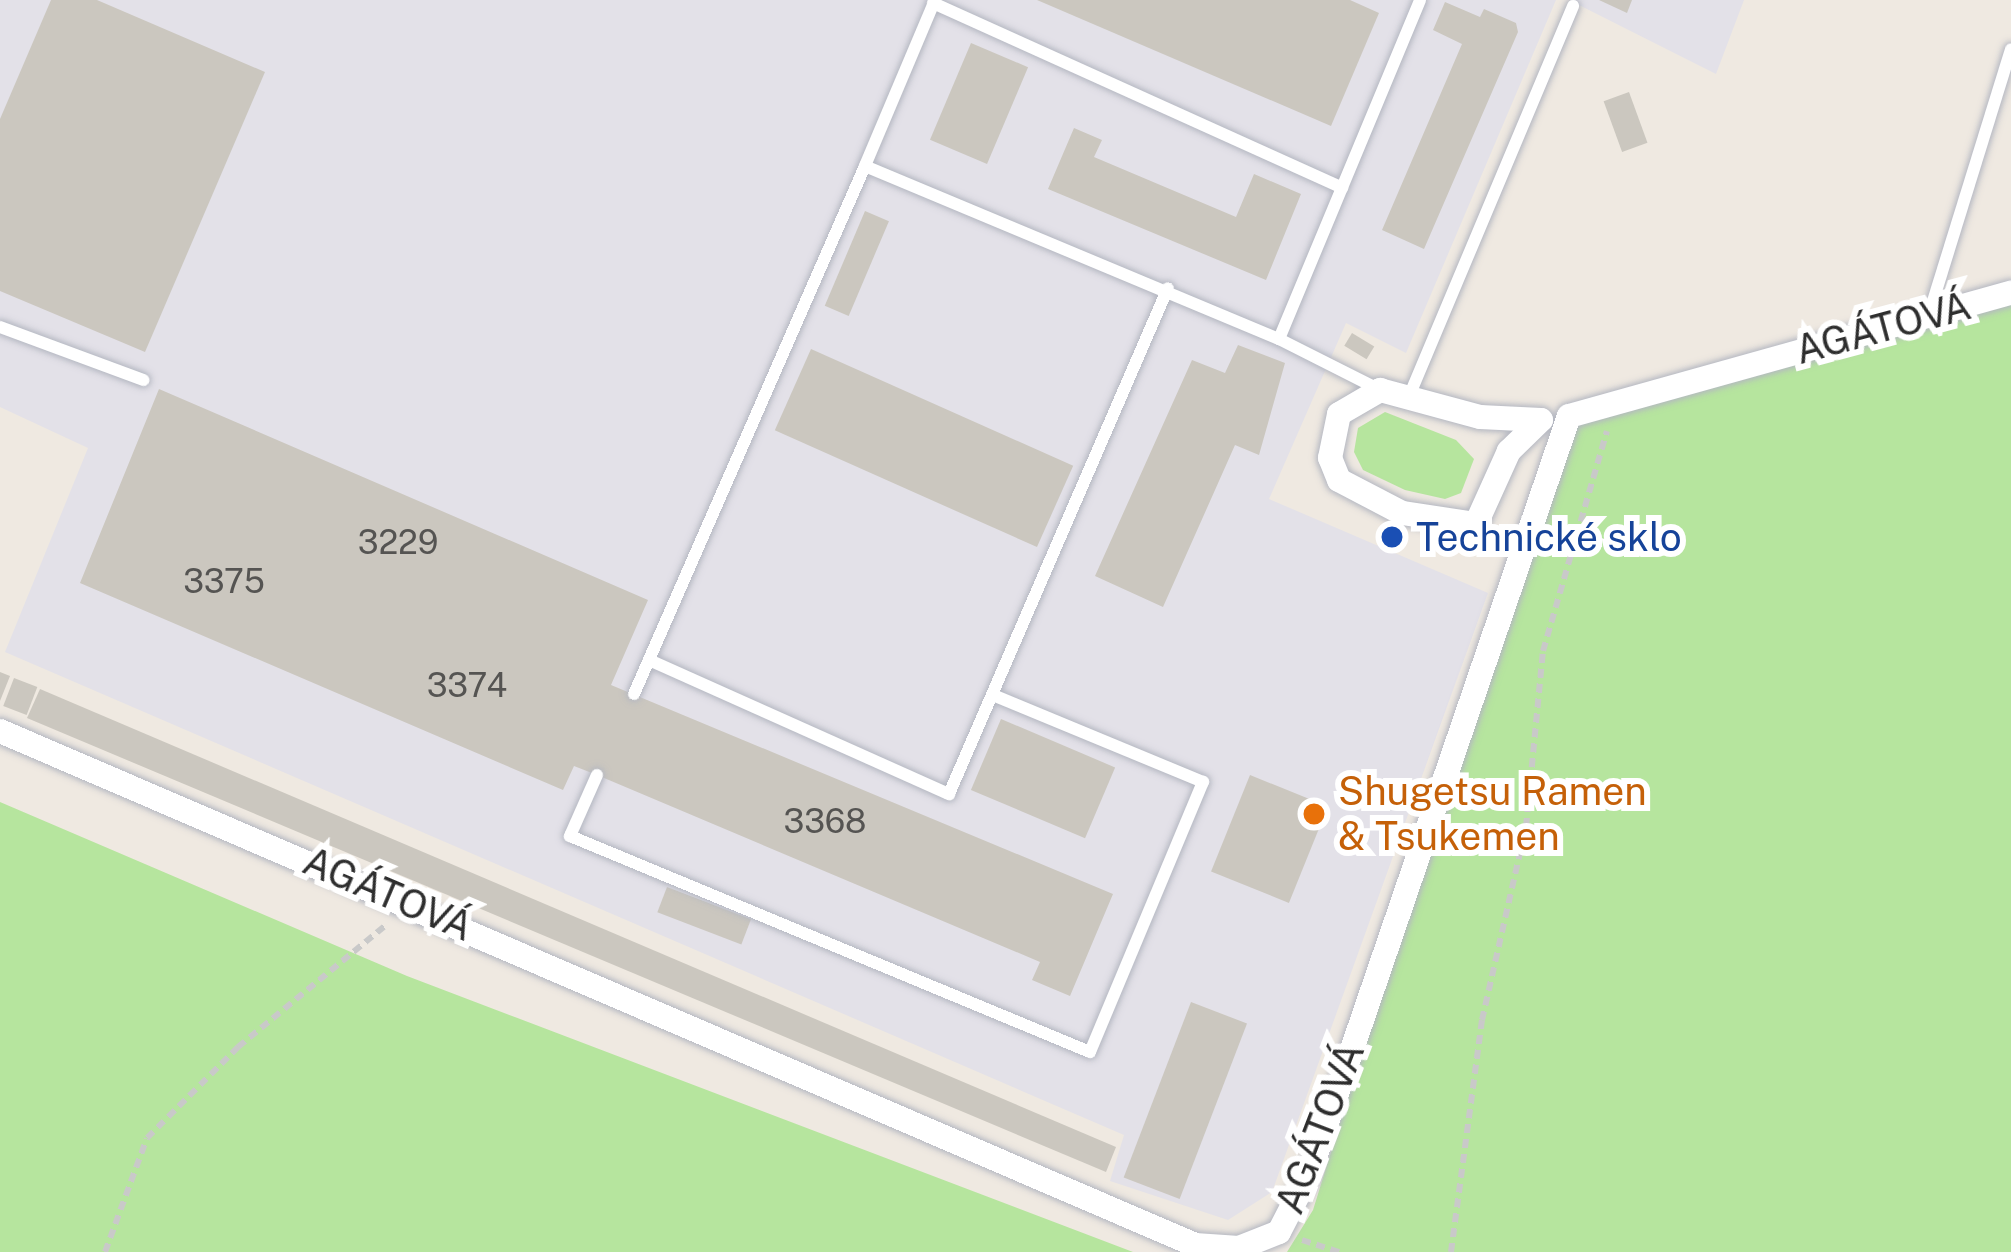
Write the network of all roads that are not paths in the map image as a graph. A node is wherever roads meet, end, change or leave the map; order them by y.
1 (1420, 0) edge
2 (934, 2) edge
3 (1573, 6) dead end
4 (2011, 49) edge
5 (865, 166) junction
6 (1342, 188) junction
7 (1168, 288) junction
8 (2011, 293) edge
9 (1928, 315) junction
10 (0, 327) edge
11 (1279, 339) junction
12 (143, 380) dead end
13 (1380, 391) junction
14 (1410, 394) junction
15 (1569, 416) junction
16 (1541, 419) junction
17 (649, 660) junction
18 (634, 694) dead end
19 (993, 695) junction
20 (0, 731) edge
21 (597, 775) dead end

1 - 6 lane
2 - 5 lane
2 - 6 lane
3 - 14 lane
4 - 9 lane
5 - 7 lane
5 - 17 lane
6 - 11 lane
7 - 11 lane
7 - 19 lane
8 - 9 street, AGÁTOVÁ
9 - 15 street, AGÁTOVÁ
10 - 12 lane
11 - 13 lane
13 - 14 street
13 - 16 street
14 - 16 street
15 - 16 lane
15 - 20 street, AGÁTOVÁ
17 - 18 lane
17 - 19 lane
19 - 21 lane

